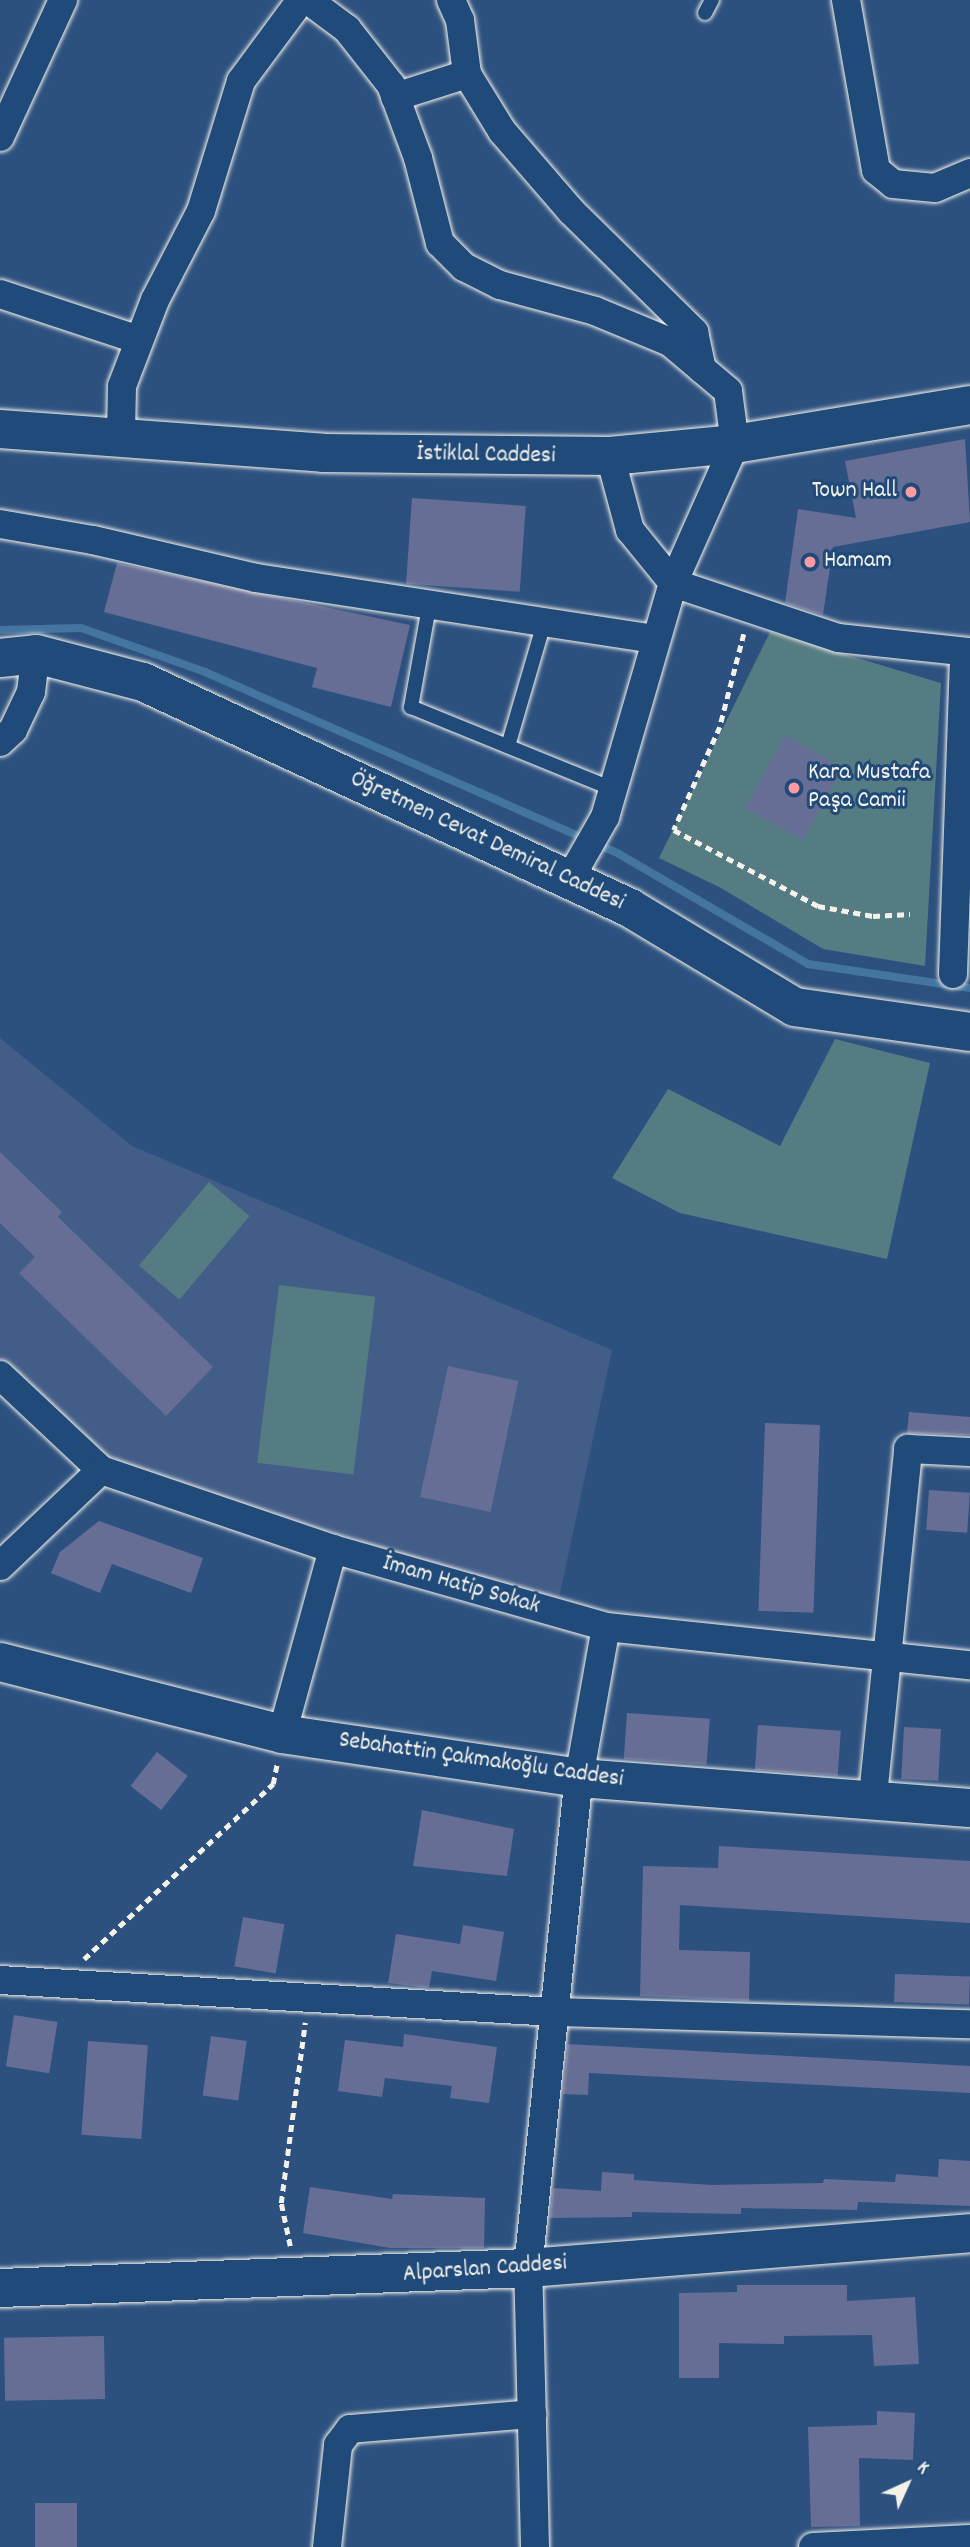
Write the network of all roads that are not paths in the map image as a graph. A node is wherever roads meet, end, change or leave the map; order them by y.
1 (63, 0) edge
2 (301, 0) edge
3 (308, 0) edge
4 (451, 0) edge
5 (846, 0) edge
6 (467, 74) junction
7 (396, 97) junction
8 (0, 137) edge
9 (970, 173) edge
10 (0, 294) edge
11 (139, 340) junction
12 (702, 369) junction
13 (970, 405) edge
14 (0, 429) edge
15 (121, 434) junction
16 (735, 444) junction
17 (610, 456) junction
18 (0, 524) edge
19 (673, 583) junction
20 (429, 607) junction
21 (544, 623) junction
22 (654, 639) junction
23 (967, 652) edge
24 (18, 656) edge
25 (0, 742) edge
26 (508, 746) junction
27 (613, 789) junction
28 (576, 869) junction
29 (953, 974) dead end
30 (970, 1032) edge
31 (0, 1375) edge
32 (970, 1452) edge
33 (101, 1470) junction
34 (333, 1549) junction
35 (0, 1566) edge
36 (606, 1627) junction
37 (888, 1657) junction
38 (0, 1662) edge
39 (970, 1665) edge
40 (282, 1734) junction
41 (579, 1778) junction
42 (873, 1796) junction
43 (970, 1808) edge
44 (0, 1980) edge
45 (555, 2012) junction
46 (970, 2024) edge
47 (970, 2233) edge
48 (528, 2268) junction
49 (0, 2288) edge
50 (532, 2414) junction
51 (970, 2539) edge
52 (930, 2544) edge
53 (327, 2547) edge
54 (536, 2547) edge
55 (813, 2547) edge

1 - 8 street
2 - 11 street
3 - 7 street
4 - 6 street
5 - 9 street
6 - 7 street
6 - 12 street
7 - 12 street
10 - 11 street
11 - 15 street
12 - 16 street
13 - 16 main road, İstiklal Caddesi
14 - 15 main road, İstiklal Caddesi
15 - 17 main road, İstiklal Caddesi
16 - 17 main road, İstiklal Caddesi
16 - 19 street
17 - 19 street
18 - 20 street
19 - 22 street
19 - 23 street
20 - 21 street
20 - 26 lane
21 - 22 street
21 - 26 lane
22 - 27 street
23 - 29 street
24 - 25 street
24 - 28 main road, Öğretmen Cevat Demiral Caddesi
26 - 27 lane
27 - 28 street
28 - 30 main road, Öğretmen Cevat Demiral Caddesi
31 - 33 street, İmam Hatip Sokak
32 - 37 street
33 - 34 street, İmam Hatip Sokak
33 - 35 street
34 - 36 street, İmam Hatip Sokak
34 - 40 street
36 - 37 street, İmam Hatip Sokak
36 - 41 street
37 - 39 street, İmam Hatip Sokak
37 - 42 street
38 - 40 main road, Sebahattin Çakmakoğlu Caddesi
40 - 41 main road, Sebahattin Çakmakoğlu Caddesi
41 - 42 main road, Sebahattin Çakmakoğlu Caddesi
41 - 45 street
42 - 43 main road, Sebahattin Çakmakoğlu Caddesi
44 - 45 street
45 - 46 street
45 - 48 street
47 - 48 main road, Alparslan Caddesi
48 - 49 main road, Alparslan Caddesi
48 - 50 street
50 - 53 street
50 - 54 street
51 - 52 street
52 - 55 street

